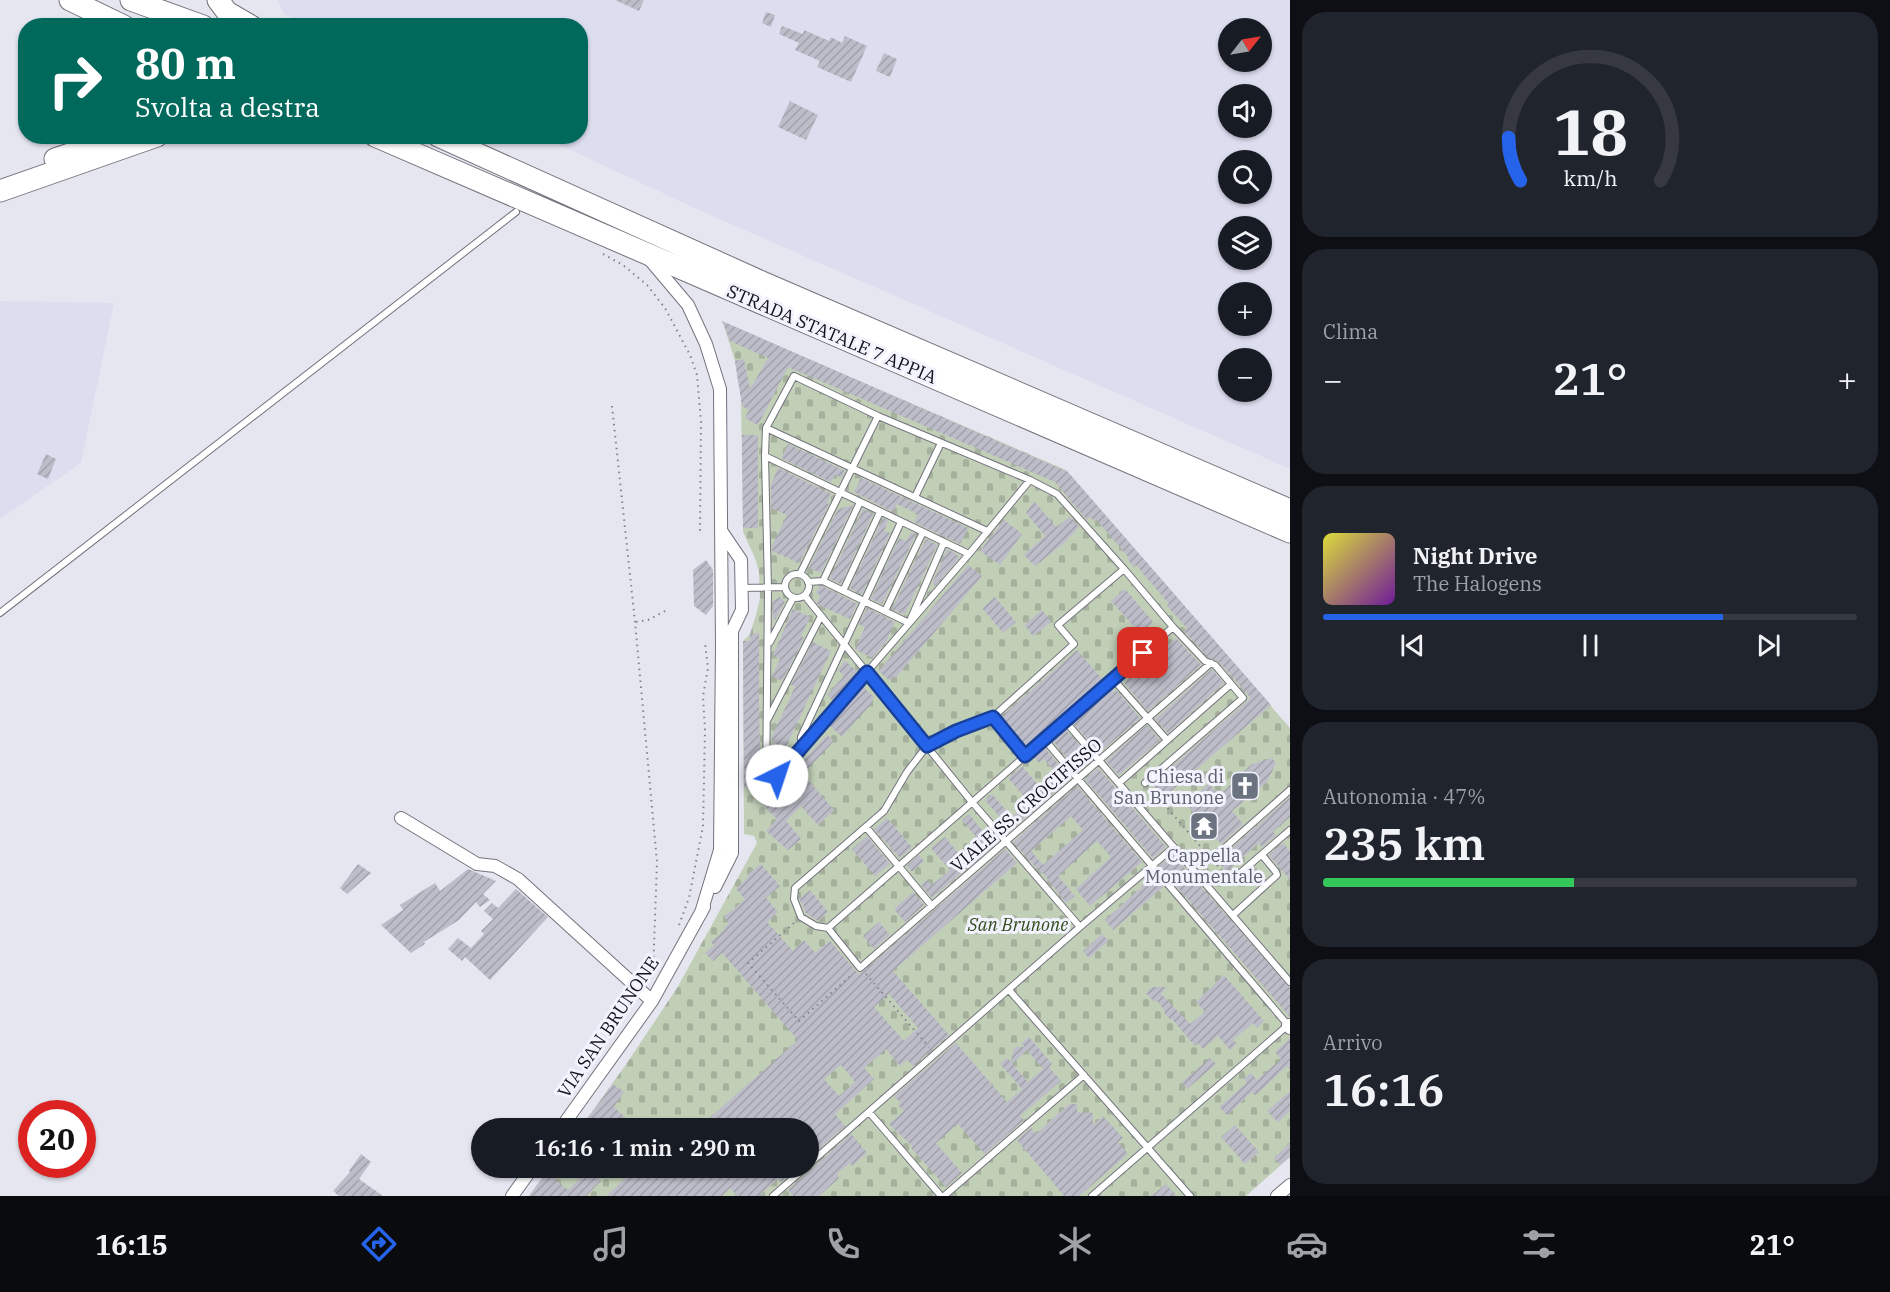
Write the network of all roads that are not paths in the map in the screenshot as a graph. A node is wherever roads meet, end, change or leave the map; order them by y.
1 (64, 0) edge
2 (70, 0) edge
3 (131, 0) edge
4 (218, 0) edge
5 (88, 18) edge
6 (107, 18) edge
7 (181, 18) edge
8 (237, 18) edge
9 (85, 144) edge
10 (134, 144) edge
11 (393, 144) edge
12 (456, 144) edge
13 (0, 178) edge
14 (0, 191) edge
15 (516, 213) dead end
16 (643, 252) junction
17 (878, 416) junction
18 (766, 428) junction
19 (941, 443) junction
20 (765, 456) junction
21 (852, 468) junction
22 (1030, 480) junction
23 (839, 492) junction
24 (915, 497) junction
25 (860, 502) junction
26 (1290, 510) edge
27 (880, 512) junction
28 (901, 522) junction
29 (722, 531) junction
30 (987, 531) junction
31 (923, 532) junction
32 (1290, 532) edge
33 (944, 542) junction
34 (969, 554) junction
35 (1124, 569) junction
36 (800, 574) junction
37 (823, 580) junction
38 (808, 582) junction
39 (742, 588) junction
40 (784, 588) junction
41 (768, 589) junction
42 (843, 591) junction
43 (805, 596) junction
44 (793, 598) junction
45 (864, 601) junction
46 (885, 611) junction
47 (0, 613) edge
48 (821, 616) junction
49 (909, 623) junction
50 (1173, 627) junction
51 (844, 644) junction
52 (768, 645) junction
53 (1211, 663) junction
54 (867, 672) junction
55 (1113, 679) junction
56 (1231, 684) junction
57 (993, 717) junction
58 (1148, 718) junction
59 (1065, 721) junction
60 (766, 722) junction
61 (1044, 739) junction
62 (1167, 740) junction
63 (927, 746) junction
64 (801, 749) junction
65 (1025, 756) junction
66 (1100, 761) junction
67 (1078, 779) junction
68 (1119, 783) junction
69 (1145, 783) road end
70 (1290, 790) edge
71 (972, 802) junction
72 (401, 818) dead end
73 (866, 827) junction
74 (1290, 830) edge
75 (1006, 841) junction
76 (1174, 847) junction
77 (1262, 855) junction
78 (1212, 859) road end
79 (1152, 865) junction
80 (898, 867) junction
81 (1231, 881) road end
82 (932, 906) junction
83 (701, 913) junction
84 (1233, 915) junction
85 (1080, 927) junction
86 (828, 928) junction
87 (1290, 982) edge
88 (1010, 990) junction
89 (652, 1001) junction
90 (1289, 1026) edge
91 (1084, 1075) junction
92 (869, 1112) junction
93 (568, 1118) edge
94 (1148, 1148) junction
95 (819, 1156) edge
96 (525, 1178) edge
97 (793, 1178) edge
98 (1290, 1185) edge
99 (512, 1196) edge
100 (773, 1196) edge
101 (942, 1196) edge
102 (1092, 1196) edge
103 (1190, 1196) edge
104 (1277, 1196) edge

1 - 5 highway
2 - 6 highway
3 - 7 highway
4 - 8 highway
9 - 13 highway
10 - 14 highway
11 - 16 highway, STRADA STATALE 7 APPIA
12 - 26 highway, STRADA STATALE 7 APPIA
15 - 47 lane
16 - 29 street
16 - 32 highway, STRADA STATALE 7 APPIA
17 - 18 lane
17 - 19 lane
17 - 21 lane
18 - 20 lane
18 - 21 lane
19 - 22 lane
19 - 24 lane
20 - 23 lane
20 - 41 lane
21 - 23 lane
21 - 24 lane
22 - 30 lane
22 - 35 lane
23 - 25 lane
23 - 36 lane
24 - 30 lane
25 - 27 lane
25 - 37 lane
27 - 28 lane
27 - 42 lane
28 - 31 lane
28 - 45 lane
29 - 39 street
29 - 83 street
30 - 34 lane
31 - 33 lane
31 - 46 lane
33 - 34 lane
33 - 49 lane
34 - 49 lane
35 - 50 lane
35 - 57 lane
36 - 38 lane
36 - 40 lane
37 - 38 lane
37 - 42 lane
38 - 43 lane
39 - 41 lane
39 - 83 street
40 - 41 lane
40 - 44 lane
41 - 52 lane
42 - 45 lane
43 - 44 lane
43 - 48 lane
44 - 52 lane
45 - 46 lane
45 - 51 lane
46 - 49 lane
48 - 51 lane
48 - 60 lane
49 - 54 lane
50 - 53 lane
50 - 55 lane
51 - 54 lane
51 - 64 lane
52 - 60 lane
53 - 56 lane
53 - 58 lane, VIALE SS. CROCIFISSO
54 - 63 lane
54 - 64 lane
55 - 58 lane
55 - 59 lane
56 - 62 lane
56 - 69 lane
57 - 63 lane
57 - 65 lane
58 - 62 lane
58 - 66 lane, VIALE SS. CROCIFISSO
59 - 61 lane
59 - 66 lane
60 - 64 lane
61 - 65 lane
61 - 67 lane
62 - 68 lane
63 - 71 lane
63 - 73 lane
65 - 71 lane
66 - 67 lane, VIALE SS. CROCIFISSO
66 - 68 lane
67 - 75 lane, VIALE SS. CROCIFISSO
67 - 79 lane
68 - 76 lane
70 - 78 lane
71 - 75 lane
71 - 80 lane
72 - 89 street
73 - 80 lane
73 - 86 lane
74 - 77 lane
75 - 82 lane, VIALE SS. CROCIFISSO
75 - 85 lane
76 - 79 lane
76 - 84 lane
77 - 81 lane
77 - 84 lane
79 - 85 lane
79 - 90 lane
80 - 82 lane
80 - 86 lane
82 - 86 lane, VIALE SS. CROCIFISSO
83 - 89 street, VIA SAN BRUNONE
84 - 87 lane
85 - 88 lane
88 - 91 lane
88 - 92 lane
89 - 93 street, VIA SAN BRUNONE
90 - 94 lane
91 - 94 lane
91 - 101 lane
92 - 95 lane
92 - 101 lane
94 - 102 lane
94 - 103 lane
96 - 99 street
97 - 100 lane
98 - 104 street

